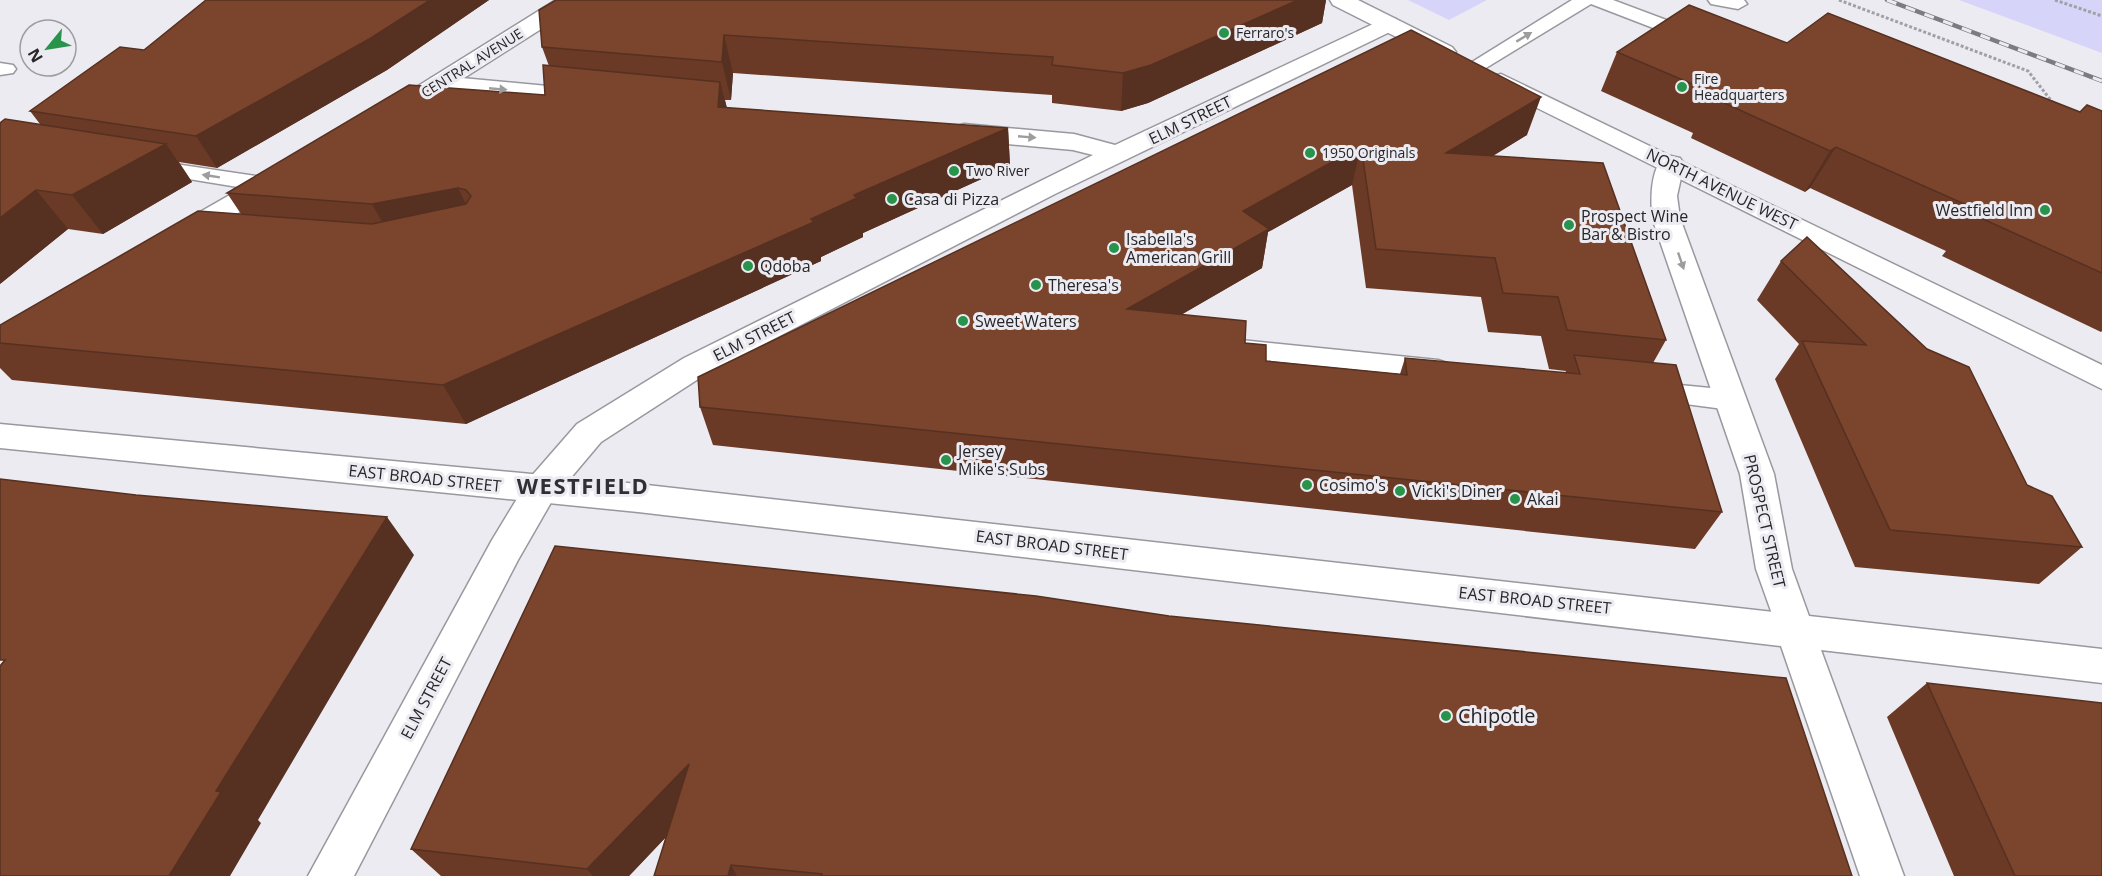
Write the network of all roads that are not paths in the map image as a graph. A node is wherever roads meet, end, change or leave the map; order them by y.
1 (571, 0) edge
2 (1341, 0) edge
3 (1585, 0) edge
4 (1597, 0) edge
5 (1717, 0) edge
6 (1738, 4) dead end
7 (1388, 24) junction
8 (1716, 46) edge
9 (1474, 67) junction
10 (440, 83) junction
11 (609, 99) edge
12 (376, 123) edge
13 (943, 130) edge
14 (1118, 154) junction
15 (127, 163) edge
16 (1671, 164) junction
17 (298, 168) edge
18 (268, 185) junction
19 (212, 240) edge
20 (167, 243) joint
21 (1211, 346) edge
22 (1461, 372) edge
23 (2102, 378) edge
24 (1628, 389) edge
25 (1731, 400) junction
26 (0, 436) edge
27 (542, 489) junction
28 (1795, 630) junction
29 (2102, 666) edge
30 (330, 876) edge
31 (1882, 876) edge

1 - 10 street, CENTRAL AVENUE
2 - 7 street, NORTH AVENUE WEST
9 -> 3 lane
4 - 8 lane
5 - 6 lane
7 - 9 street, NORTH AVENUE WEST
7 - 14 street, ELM STREET
9 - 16 street, NORTH AVENUE WEST
10 -> 11 street
10 - 12 street, CENTRAL AVENUE
13 -> 14 street
14 - 27 street, ELM STREET
18 -> 15 lane
16 - 23 street, NORTH AVENUE WEST
16 -> 25 street, PROSPECT STREET
17 - 18 street
18 - 20 street
19 - 20 lane
21 - 22 lane
24 - 25 lane
25 - 28 street, PROSPECT STREET
26 - 27 street, EAST BROAD STREET
27 - 28 street, EAST BROAD STREET
27 - 30 street, ELM STREET
28 - 29 street, EAST BROAD STREET
28 - 31 street, PROSPECT STREET

